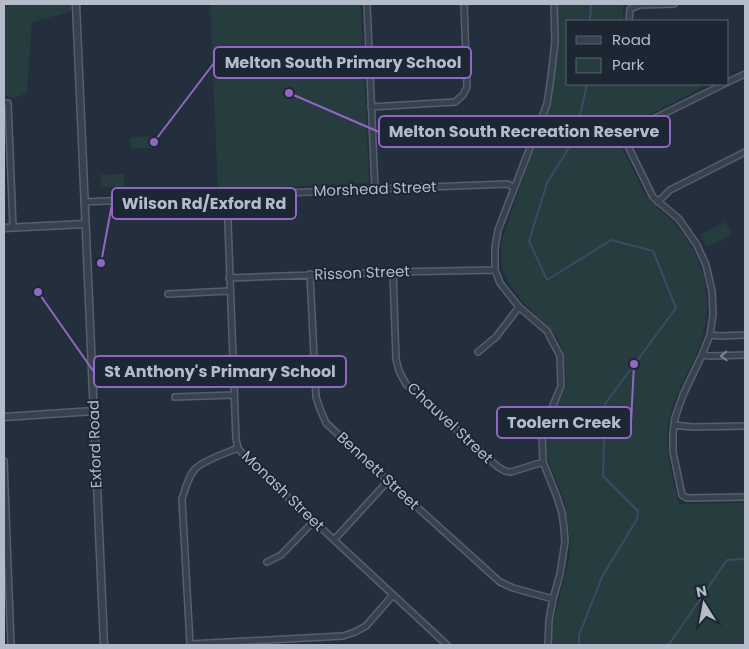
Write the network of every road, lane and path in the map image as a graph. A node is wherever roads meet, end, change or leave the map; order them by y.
1 (76, 4) edge
2 (367, 4) edge
3 (464, 4) edge
4 (554, 4) edge
5 (674, 4) edge
6 (629, 20) edge
7 (745, 74) edge
8 (729, 82) edge
9 (711, 87) edge
10 (4, 103) edge
11 (372, 107) junction
12 (745, 152) edge
13 (514, 188) junction
14 (375, 189) junction
15 (227, 196) junction
16 (84, 202) junction
17 (658, 202) junction
18 (85, 224) junction
19 (13, 227) junction
20 (4, 228) edge
21 (495, 270) junction
22 (393, 272) junction
23 (310, 274) junction
24 (230, 278) junction
25 (230, 292) junction
26 (168, 294) dead end
27 (519, 307) junction
28 (710, 335) junction
29 (745, 335) edge
30 (478, 352) dead end
31 (702, 355) junction
32 (745, 355) edge
33 (234, 395) junction
34 (175, 397) dead end
35 (94, 411) junction
36 (4, 417) edge
37 (674, 425) junction
38 (745, 426) edge
39 (238, 448) junction
40 (4, 461) edge
41 (543, 462) junction
42 (388, 481) junction
43 (745, 497) edge
44 (5, 498) edge
45 (314, 521) junction
46 (334, 540) junction
47 (268, 562) dead end
48 (393, 595) junction
49 (553, 599) junction
50 (11, 645) edge
51 (104, 645) edge
52 (447, 645) edge
53 (548, 645) edge

1 - 16 street, Exford Road
2 - 11 street
3 - 11 street
4 - 13 street
5 - 6 street
7 - 8 street
9 - 17 street
10 - 19 street
11 - 14 street
12 - 17 street
13 - 14 street, Morshead Street
13 - 21 street
14 - 15 street, Morshead Street
15 - 16 street, Morshead Street
15 - 24 street, Monash Street
16 - 18 street, Exford Road
17 - 28 street
18 - 19 street
18 - 35 street, Exford Road
19 - 20 street
21 - 22 street, Risson Street
21 - 27 street
22 - 23 street, Risson Street
22 - 41 street, Chauvel Street
23 - 24 street, Risson Street
23 - 42 street, Bennett Street
24 - 25 street, Monash Street
25 - 26 street
25 - 33 street, Monash Street
27 - 30 street
27 - 41 street
28 - 29 street
28 - 31 street
32 -> 31 street
31 - 37 street
33 - 34 street
33 - 39 street, Monash Street
35 - 36 street
35 - 51 street, Exford Road
37 - 38 street
37 - 43 street
39 - 45 street, Monash Street
39 - 48 street
40 - 44 street
41 - 49 street
42 - 46 street
42 - 49 street, Bennett Street
44 - 50 street
45 - 46 street, Monash Street
45 - 47 street
46 - 48 street, Monash Street
48 - 52 street, Monash Street
49 - 53 street

